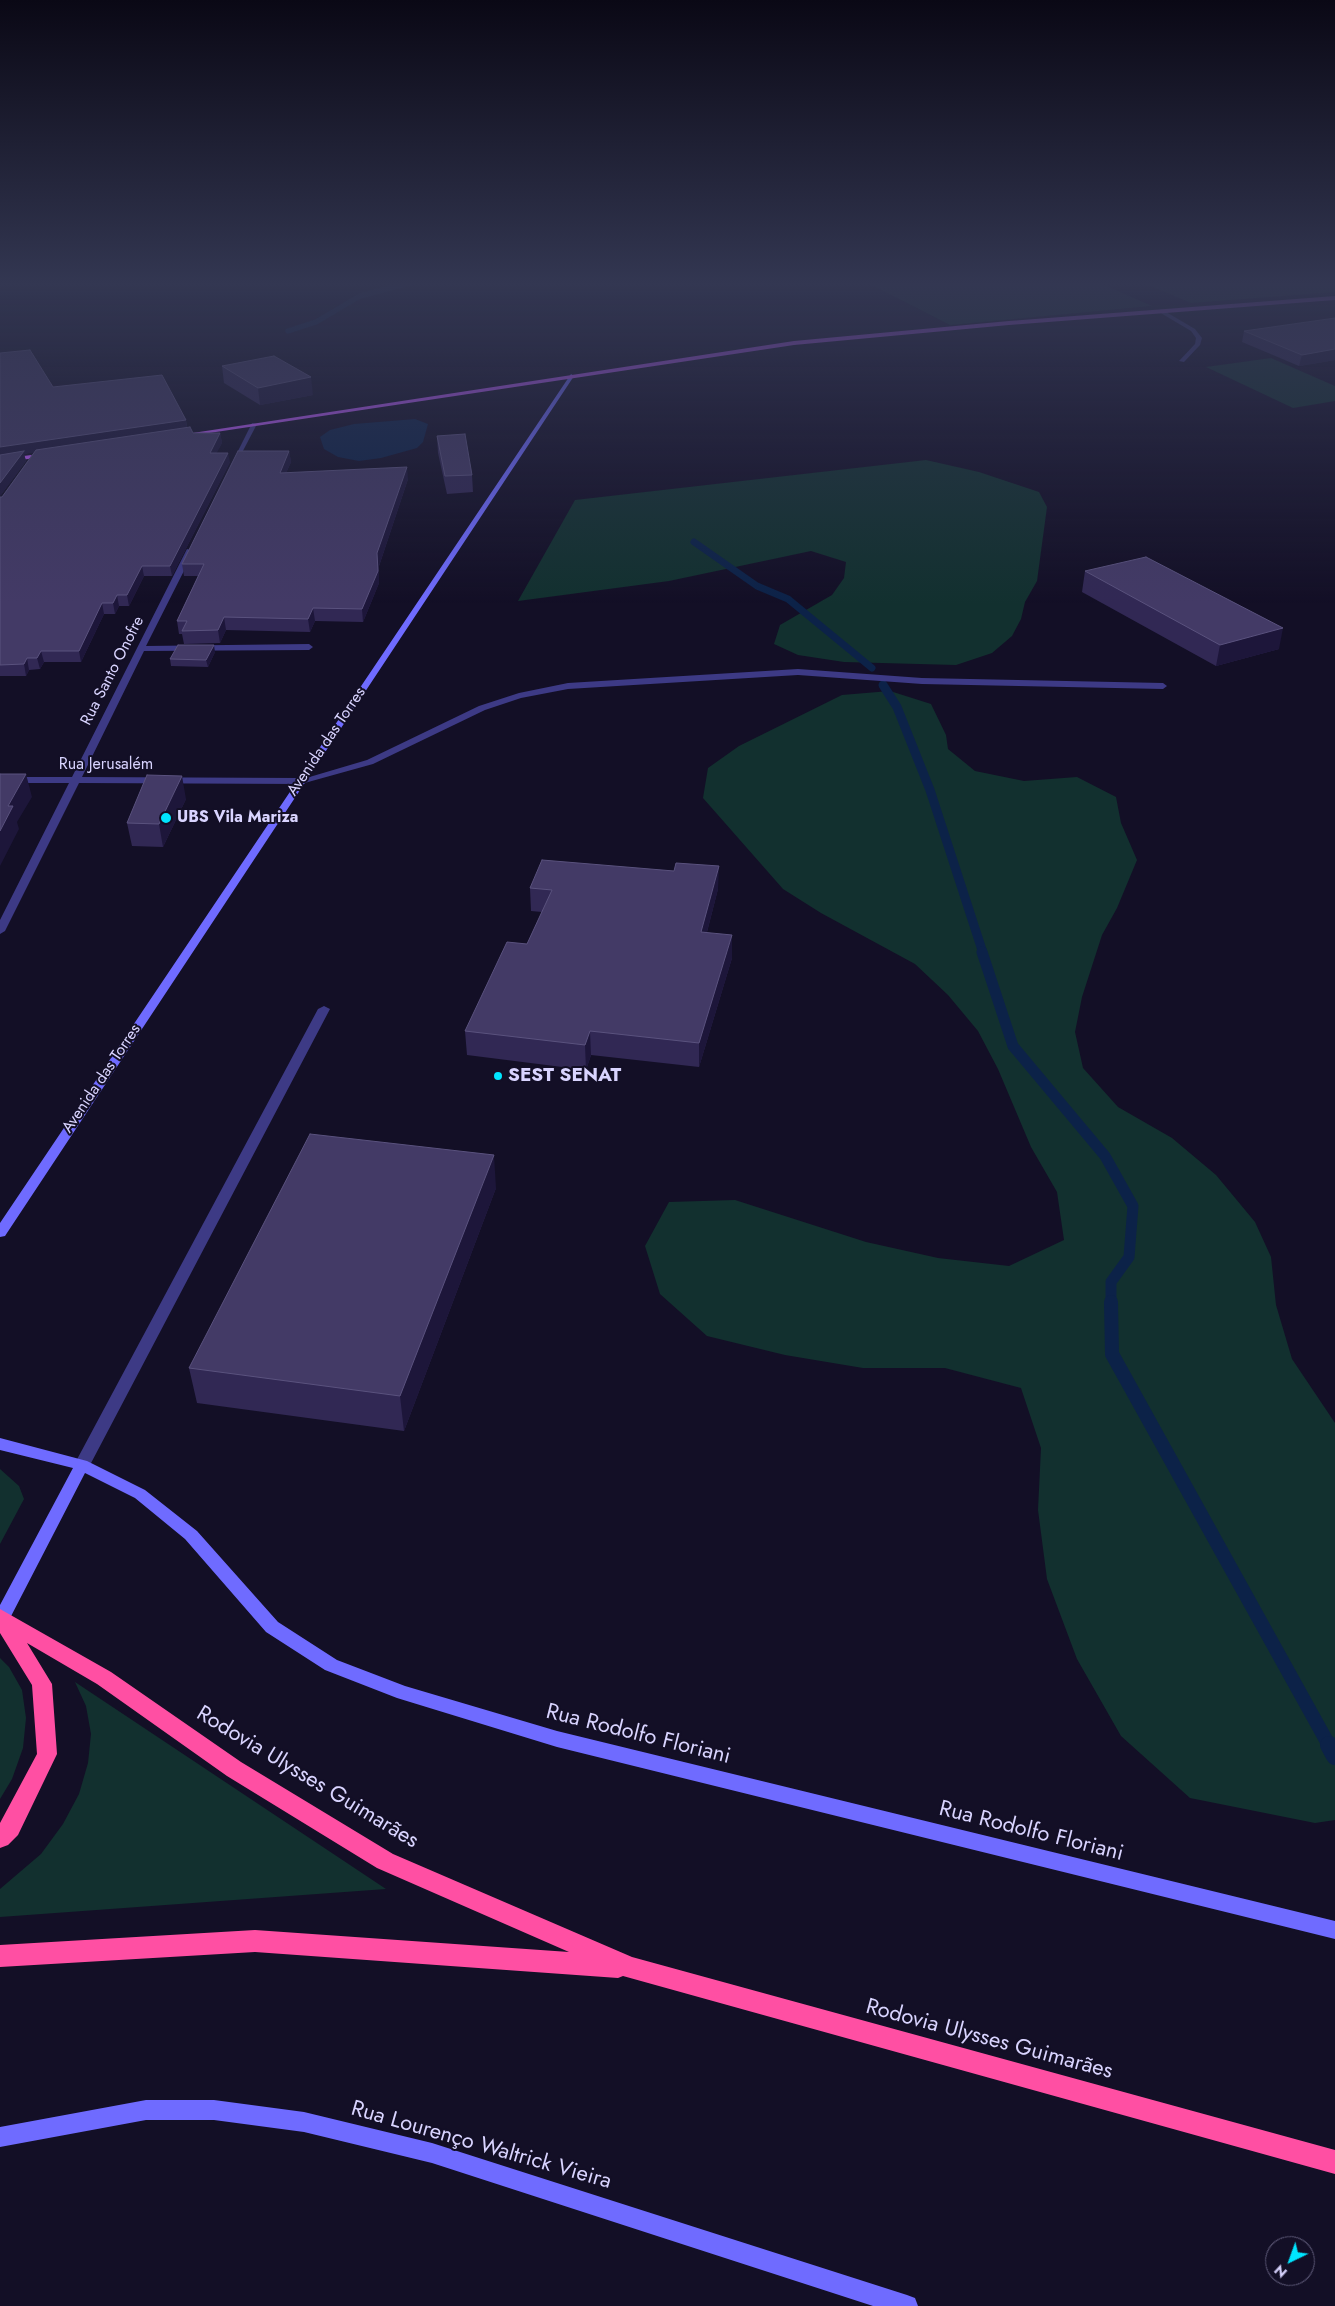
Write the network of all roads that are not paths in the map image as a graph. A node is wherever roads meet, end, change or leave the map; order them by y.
1 (488, 389) edge
2 (563, 389) edge
3 (254, 424) junction
4 (166, 437) edge
5 (58, 453) edge
6 (34, 457) junction
7 (0, 461) edge
8 (28, 465) edge
9 (228, 476) edge
10 (193, 545) edge
11 (309, 646) dead end
12 (141, 649) junction
13 (1163, 686) dead end
14 (0, 780) edge
15 (76, 780) junction
16 (301, 781) junction
17 (0, 931) edge
18 (324, 1009) dead end
19 (0, 1233) edge
20 (0, 1444) edge
21 (82, 1465) junction
22 (1, 1617) edge
23 (0, 1838) edge
24 (1335, 1930) edge
25 (0, 1956) edge
26 (630, 1968) junction
27 (0, 2137) edge
28 (1335, 2162) edge
29 (907, 2306) edge

1 - 3 main road
2 - 16 main road, Avenida das Torres
3 - 4 main road
3 - 9 street
5 - 6 main road
6 - 7 main road
6 - 8 street
10 - 12 street, Rua Santo Onofre
11 - 12 street
12 - 15 street, Rua Santo Onofre
13 - 16 street, Rua Jerusalém
14 - 15 street, Rua Jerusalém
15 - 16 street, Rua Jerusalém
15 - 17 street, Rua Santo Onofre
16 - 19 main road, Avenida das Torres
18 - 21 street
20 - 21 main road, Rua Rodolfo Floriani
21 - 22 main road
21 - 24 main road, Rua Rodolfo Floriani
22 - 23 highway
22 - 26 highway, Rodovia Ulysses Guimarães
25 - 26 highway, Rodovia Ulysses Guimarães
26 - 28 highway, Rodovia Ulysses Guimarães
27 - 29 main road, Rua Lourenço Waltrick Vieira

